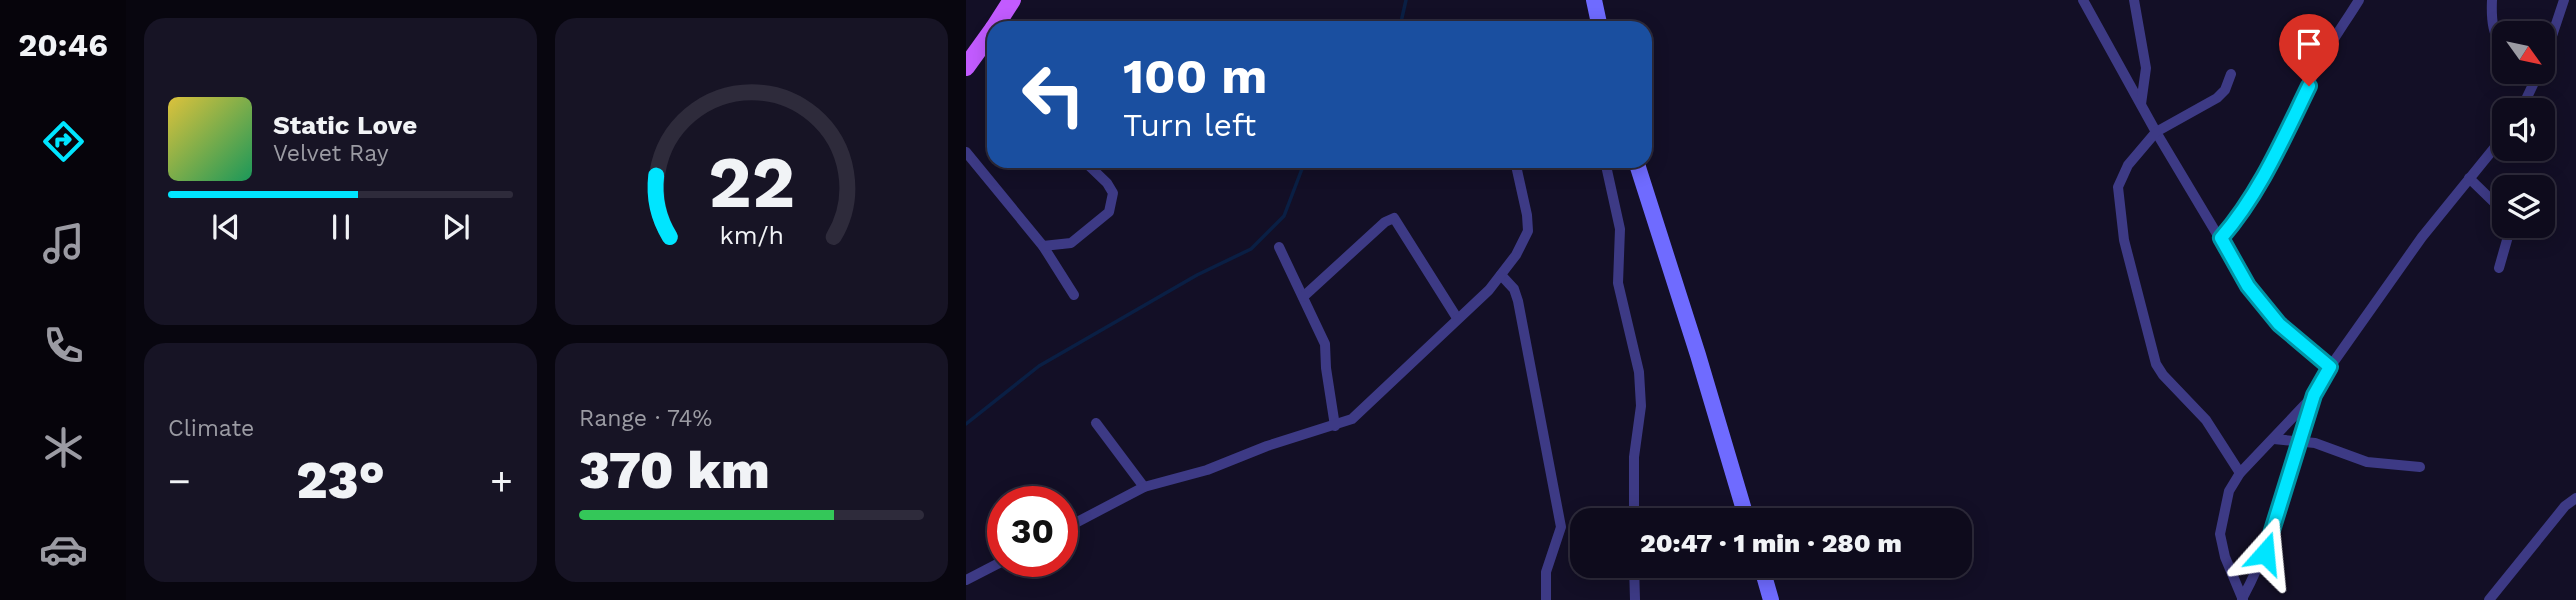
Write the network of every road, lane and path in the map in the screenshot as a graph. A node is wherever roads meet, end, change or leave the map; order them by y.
1 (1012, 0) edge
2 (1594, 0) edge
3 (2083, 0) edge
4 (2134, 0) edge
5 (2359, 0) edge
6 (2492, 0) edge
7 (2564, 0) edge
8 (998, 21) edge
9 (1598, 21) edge
10 (2492, 24) edge
11 (2555, 25) edge
12 (987, 38) edge
13 (966, 66) edge
14 (2231, 74) dead end
15 (2141, 105) junction
16 (2156, 132) junction
17 (2492, 150) edge
18 (966, 152) edge
19 (1091, 168) edge
20 (1517, 168) edge
21 (1607, 168) edge
22 (1638, 168) edge
23 (2469, 178) junction
24 (2492, 200) edge
25 (2221, 238) junction
26 (2508, 238) edge
27 (1043, 246) junction
28 (1279, 247) dead end
29 (2499, 268) dead end
30 (1502, 275) junction
31 (1074, 295) dead end
32 (1303, 297) junction
33 (1457, 318) junction
34 (2330, 367) junction
35 (2314, 395) junction
36 (1096, 422) dead end
37 (1335, 426) junction
38 (2274, 439) junction
39 (2299, 441) junction
40 (2420, 467) dead end
41 (2240, 473) junction
42 (1144, 487) junction
43 (2576, 498) edge
44 (1634, 508) edge
45 (1743, 508) edge
46 (1078, 522) edge
47 (987, 569) edge
48 (1634, 578) edge
49 (1765, 578) edge
50 (966, 580) edge
51 (2242, 599) edge
52 (1546, 600) edge
53 (1635, 600) edge
54 (1771, 600) edge
55 (2489, 600) edge

1 - 8 main road
2 - 9 street
3 - 15 street
4 - 15 street
5 - 25 street
6 - 10 street
7 - 11 street
12 - 13 main road
14 - 16 street
15 - 16 street
16 - 25 street
16 - 41 street
17 - 23 street
18 - 27 street
19 - 27 street
20 - 30 street
21 - 44 street
22 - 45 street
23 - 24 street
23 - 34 street
25 - 34 street
26 - 29 street
27 - 31 street
28 - 32 street
30 - 33 street
30 - 52 street
32 - 33 street
32 - 37 street
33 - 37 street
34 - 35 street
35 - 38 street
35 - 39 street
36 - 42 street
37 - 42 street
38 - 39 street
38 - 41 street
39 - 40 street
39 - 51 street
41 - 51 street
42 - 46 street
43 - 55 street
47 - 50 street
48 - 53 street
49 - 54 street

